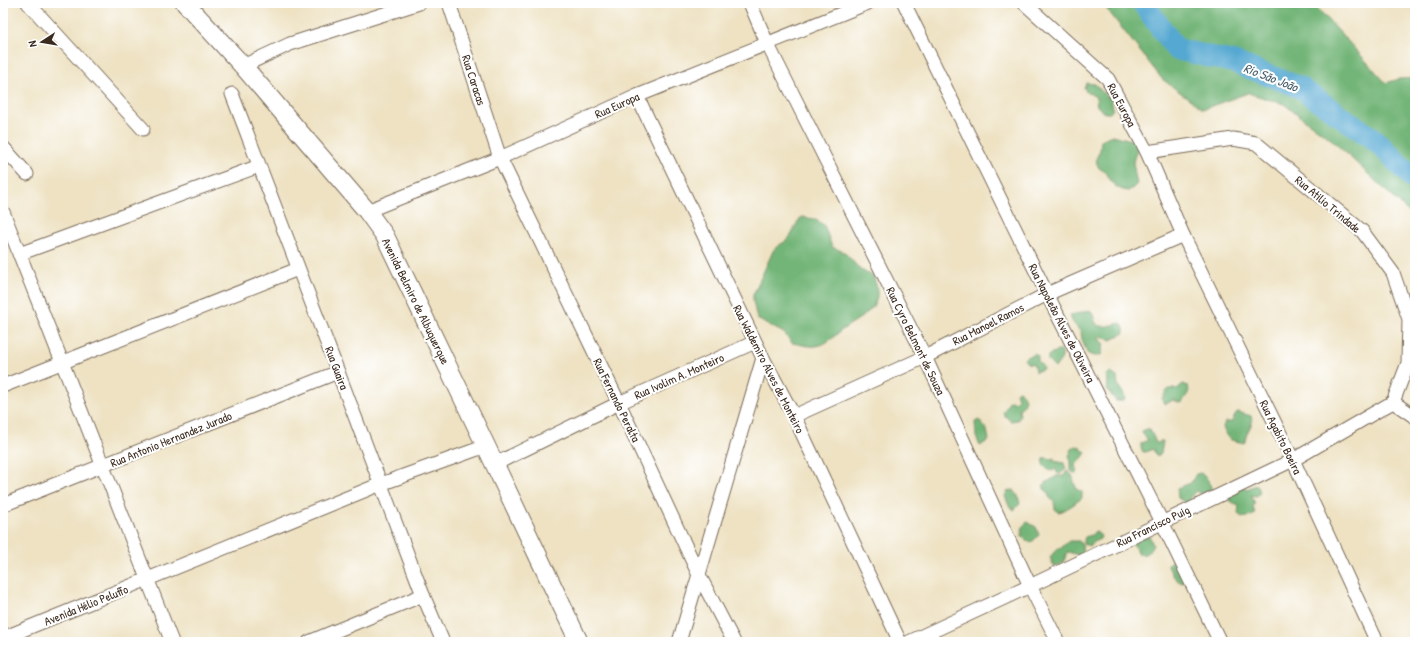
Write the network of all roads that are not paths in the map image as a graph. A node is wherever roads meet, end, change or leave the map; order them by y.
1 (28, 3) edge
2 (185, 3) edge
3 (419, 3) edge
4 (449, 3) edge
5 (750, 3) edge
6 (868, 3) edge
7 (904, 3) edge
8 (1024, 3) edge
9 (767, 43) junction
10 (243, 66) junction
11 (232, 94) dead end
12 (637, 96) junction
13 (143, 130) dead end
14 (3, 148) edge
15 (1147, 152) junction
16 (500, 158) junction
17 (259, 166) junction
18 (27, 174) dead end
19 (367, 211) junction
20 (3, 212) edge
21 (1182, 234) junction
22 (19, 254) junction
23 (298, 269) junction
24 (1047, 294) junction
25 (755, 342) junction
26 (925, 357) junction
27 (763, 358) junction
28 (61, 362) junction
29 (338, 372) junction
30 (3, 386) edge
31 (1394, 402) junction
32 (619, 403) junction
33 (794, 416) junction
34 (1415, 417) edge
35 (486, 446) junction
36 (1292, 460) junction
37 (495, 464) junction
38 (103, 466) junction
39 (381, 484) junction
40 (3, 505) edge
41 (1162, 522) junction
42 (698, 573) junction
43 (147, 580) junction
44 (1030, 586) junction
45 (423, 595) junction
46 (3, 638) edge
47 (172, 642) edge
48 (309, 642) edge
49 (443, 642) edge
50 (579, 642) edge
51 (679, 642) edge
52 (734, 642) edge
53 (900, 642) edge
54 (909, 642) edge
55 (1058, 642) edge
56 (1220, 642) edge
57 (1377, 642) edge

1 - 13 street
2 - 10 main road, Avenida Belmiro de Albuquerque
3 - 10 street
4 - 16 street, Rua Caracas
5 - 9 street, Rua Cyro Belmont de Souza
6 - 9 street, Rua Europa
7 - 24 street, Rua Napoleão Alves de Oliveira
8 - 15 street, Rua Europa
9 - 12 street, Rua Europa
9 - 26 street, Rua Cyro Belmont de Souza
10 - 19 main road, Avenida Belmiro de Albuquerque
11 - 17 street, Rua Guaira
12 - 16 street, Rua Europa
12 - 25 street, Rua Waldemiro Alves de Monteiro
14 - 18 street
15 - 21 street, Rua Europa
15 - 31 street, Rua Atilio Trindade
16 - 19 street, Rua Europa
16 - 32 street, Rua Fernando Peralta
17 - 22 street
17 - 23 street, Rua Guaira
19 - 35 main road, Avenida Belmiro de Albuquerque
20 - 22 street
21 - 24 street, Rua Manoel Ramos
21 - 36 street, Rua Agabito Boeira
22 - 28 street
23 - 28 street
23 - 29 street, Rua Guaira
24 - 26 street, Rua Manoel Ramos
24 - 41 street, Rua Napoleão Alves de Oliveira
25 - 27 street, Rua Waldemiro Alves de Monteiro
25 - 32 street, Rua Ivolim A. Monteiro
26 - 33 street, Rua Manoel Ramos
26 - 44 street, Rua Cyro Belmont de Souza
27 - 33 street, Rua Waldemiro Alves de Monteiro
27 - 42 street
28 - 30 street
28 - 38 street
29 - 38 street, Rua Antonio Hernandez Jurado
29 - 39 street, Rua Guaira
31 - 34 street
31 - 36 street, Rua Francisco Puig
32 - 37 street, Rua Ivolim A. Monteiro
32 - 42 street, Rua Fernando Peralta
33 - 53 street, Rua Waldemiro Alves de Monteiro
35 - 37 main road, Avenida Belmiro de Albuquerque
35 - 39 street, Avenida Hélio Peluffo
36 - 41 street, Rua Francisco Puig
36 - 57 street, Rua Agabito Boeira
37 - 50 main road, Avenida Belmiro de Albuquerque
38 - 40 street, Rua Antonio Hernandez Jurado
38 - 43 street
39 - 43 street, Avenida Hélio Peluffo
39 - 45 street, Rua Guaira
41 - 44 street, Rua Francisco Puig
41 - 56 street, Rua Napoleão Alves de Oliveira
42 - 51 street
42 - 52 street, Rua Fernando Peralta
43 - 46 street, Avenida Hélio Peluffo
43 - 47 street
44 - 54 street, Rua Francisco Puig
44 - 55 street, Rua Cyro Belmont de Souza
45 - 48 street
45 - 49 street, Rua Guaira

